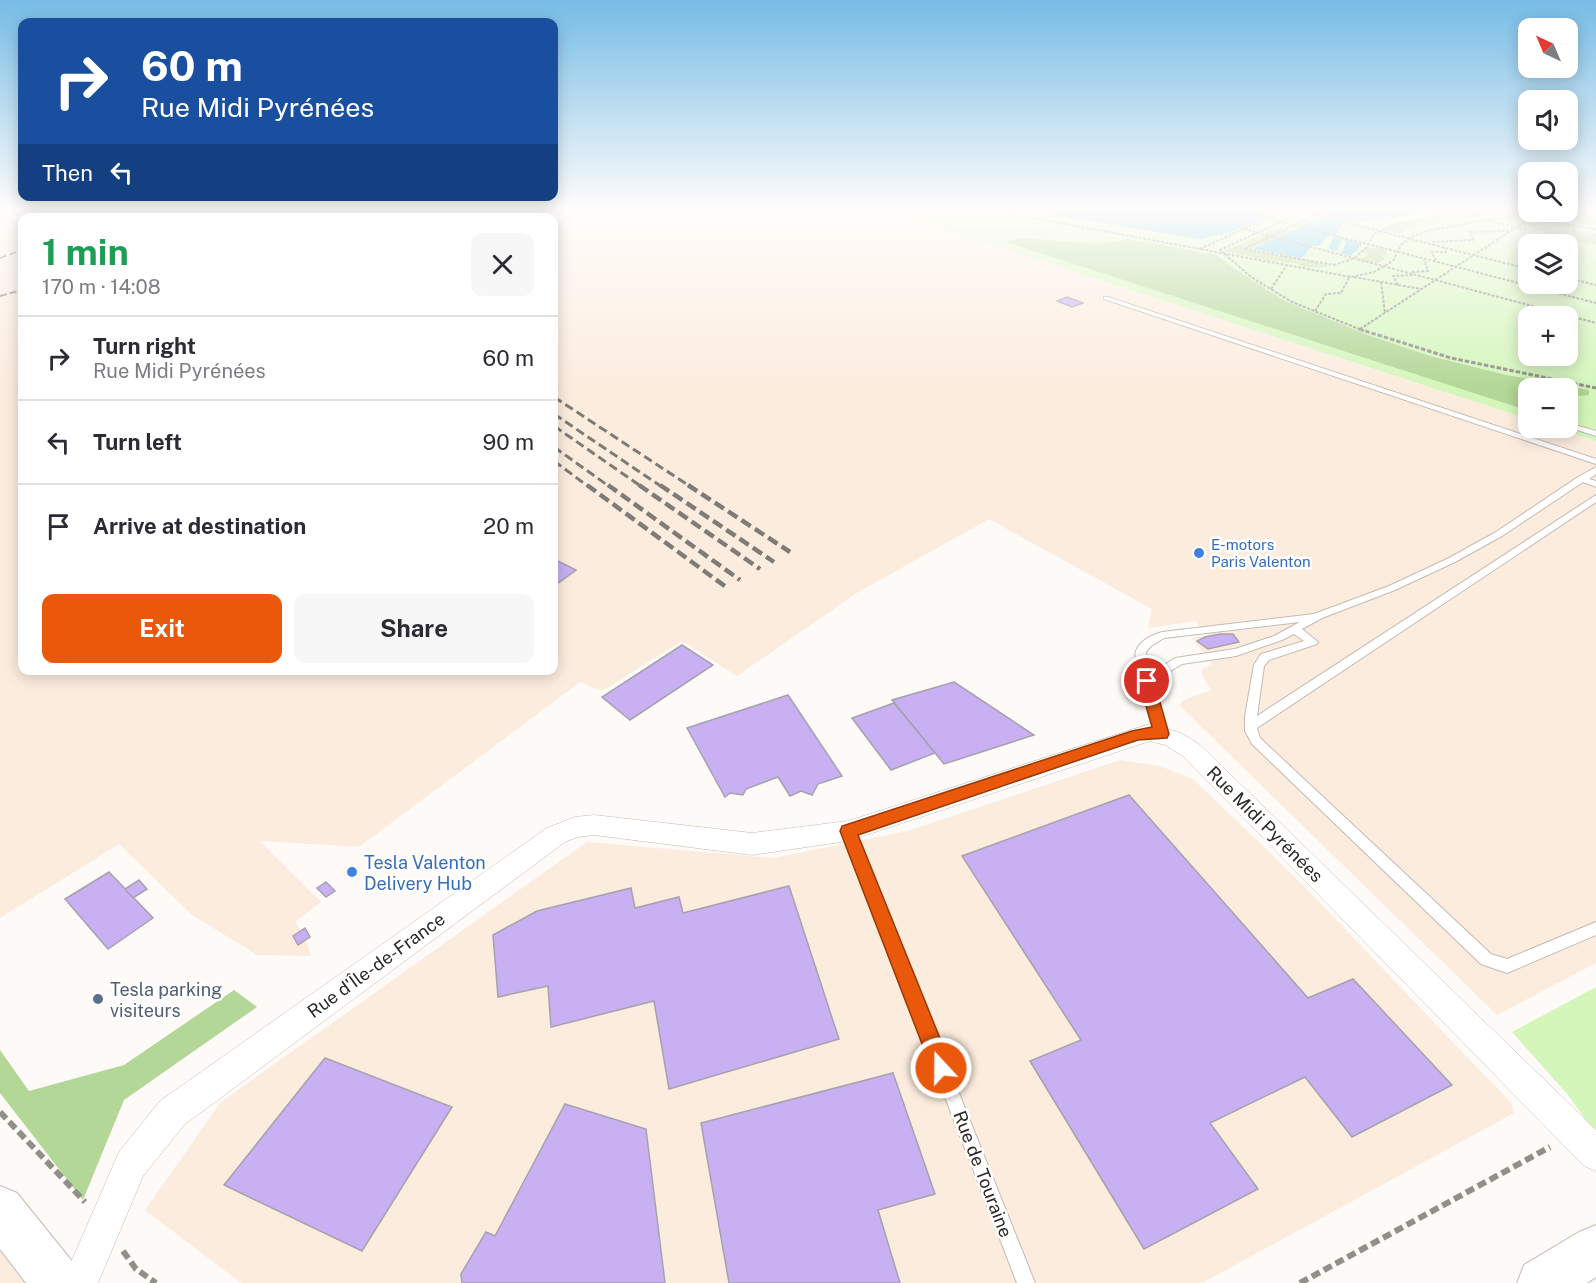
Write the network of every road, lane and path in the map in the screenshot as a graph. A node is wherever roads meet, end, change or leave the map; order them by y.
1 (1239, 269) edge
2 (1284, 269) edge
3 (1310, 269) edge
4 (1379, 269) edge
5 (1395, 269) edge
6 (1427, 269) edge
7 (1453, 269) edge
8 (1463, 269) edge
9 (1408, 272) junction
10 (1418, 275) junction
11 (1351, 276) junction
12 (1436, 280) junction
13 (1578, 280) edge
14 (1381, 282) junction
15 (1398, 285) junction
16 (1596, 285) edge
17 (1271, 289) junction
18 (1422, 289) junction
19 (1106, 298) dead end
20 (1596, 303) edge
21 (1315, 311) junction
22 (1384, 313) junction
23 (1596, 323) edge
24 (1360, 329) junction
25 (1595, 387) edge
26 (1578, 428) edge
27 (1596, 434) edge
28 (1596, 462) edge
29 (1596, 470) edge
30 (1581, 479) junction
31 (1596, 484) edge
32 (1596, 498) edge
33 (1318, 616) junction
34 (1294, 629) junction
35 (1147, 681) junction
36 (1251, 726) junction
37 (1161, 734) junction
38 (848, 831) junction
39 (1596, 928) edge
40 (0, 1112) edge
41 (1586, 1144) edge
42 (0, 1210) edge
43 (105, 1227) junction
44 (1596, 1249) edge
45 (57, 1283) edge
46 (80, 1283) edge
47 (156, 1283) edge
48 (1026, 1283) edge
49 (1300, 1283) edge
50 (1542, 1283) edge

1 - 17 path
2 - 17 path
3 - 11 path
4 - 11 path
5 - 9 path
6 - 9 path
7 - 12 path
8 - 20 path
9 - 10 path
10 - 12 path
10 - 15 path
11 - 14 path
11 - 21 path
12 - 18 path
12 - 23 path
13 - 16 path
14 - 15 path
14 - 22 path
15 - 18 path
17 - 21 path
18 - 22 path
19 - 28 lane
21 - 24 path
22 - 24 path
24 - 25 path
26 - 27 lane
29 - 30 lane
30 - 31 lane
30 - 33 lane
32 - 36 lane
33 - 34 lane
33 - 35 lane
34 - 35 lane
34 - 36 lane
35 - 37 lane
36 - 39 lane
37 - 38 street
37 - 41 street, Rue Midi Pyrénées
38 - 43 street, Rue d'Île-de-France
38 - 48 lane, Rue de Touraine
40 - 43 path
41 - 49 path
42 - 45 main road
43 - 46 street, Rue d'Île-de-France
43 - 47 path
44 - 50 main road

